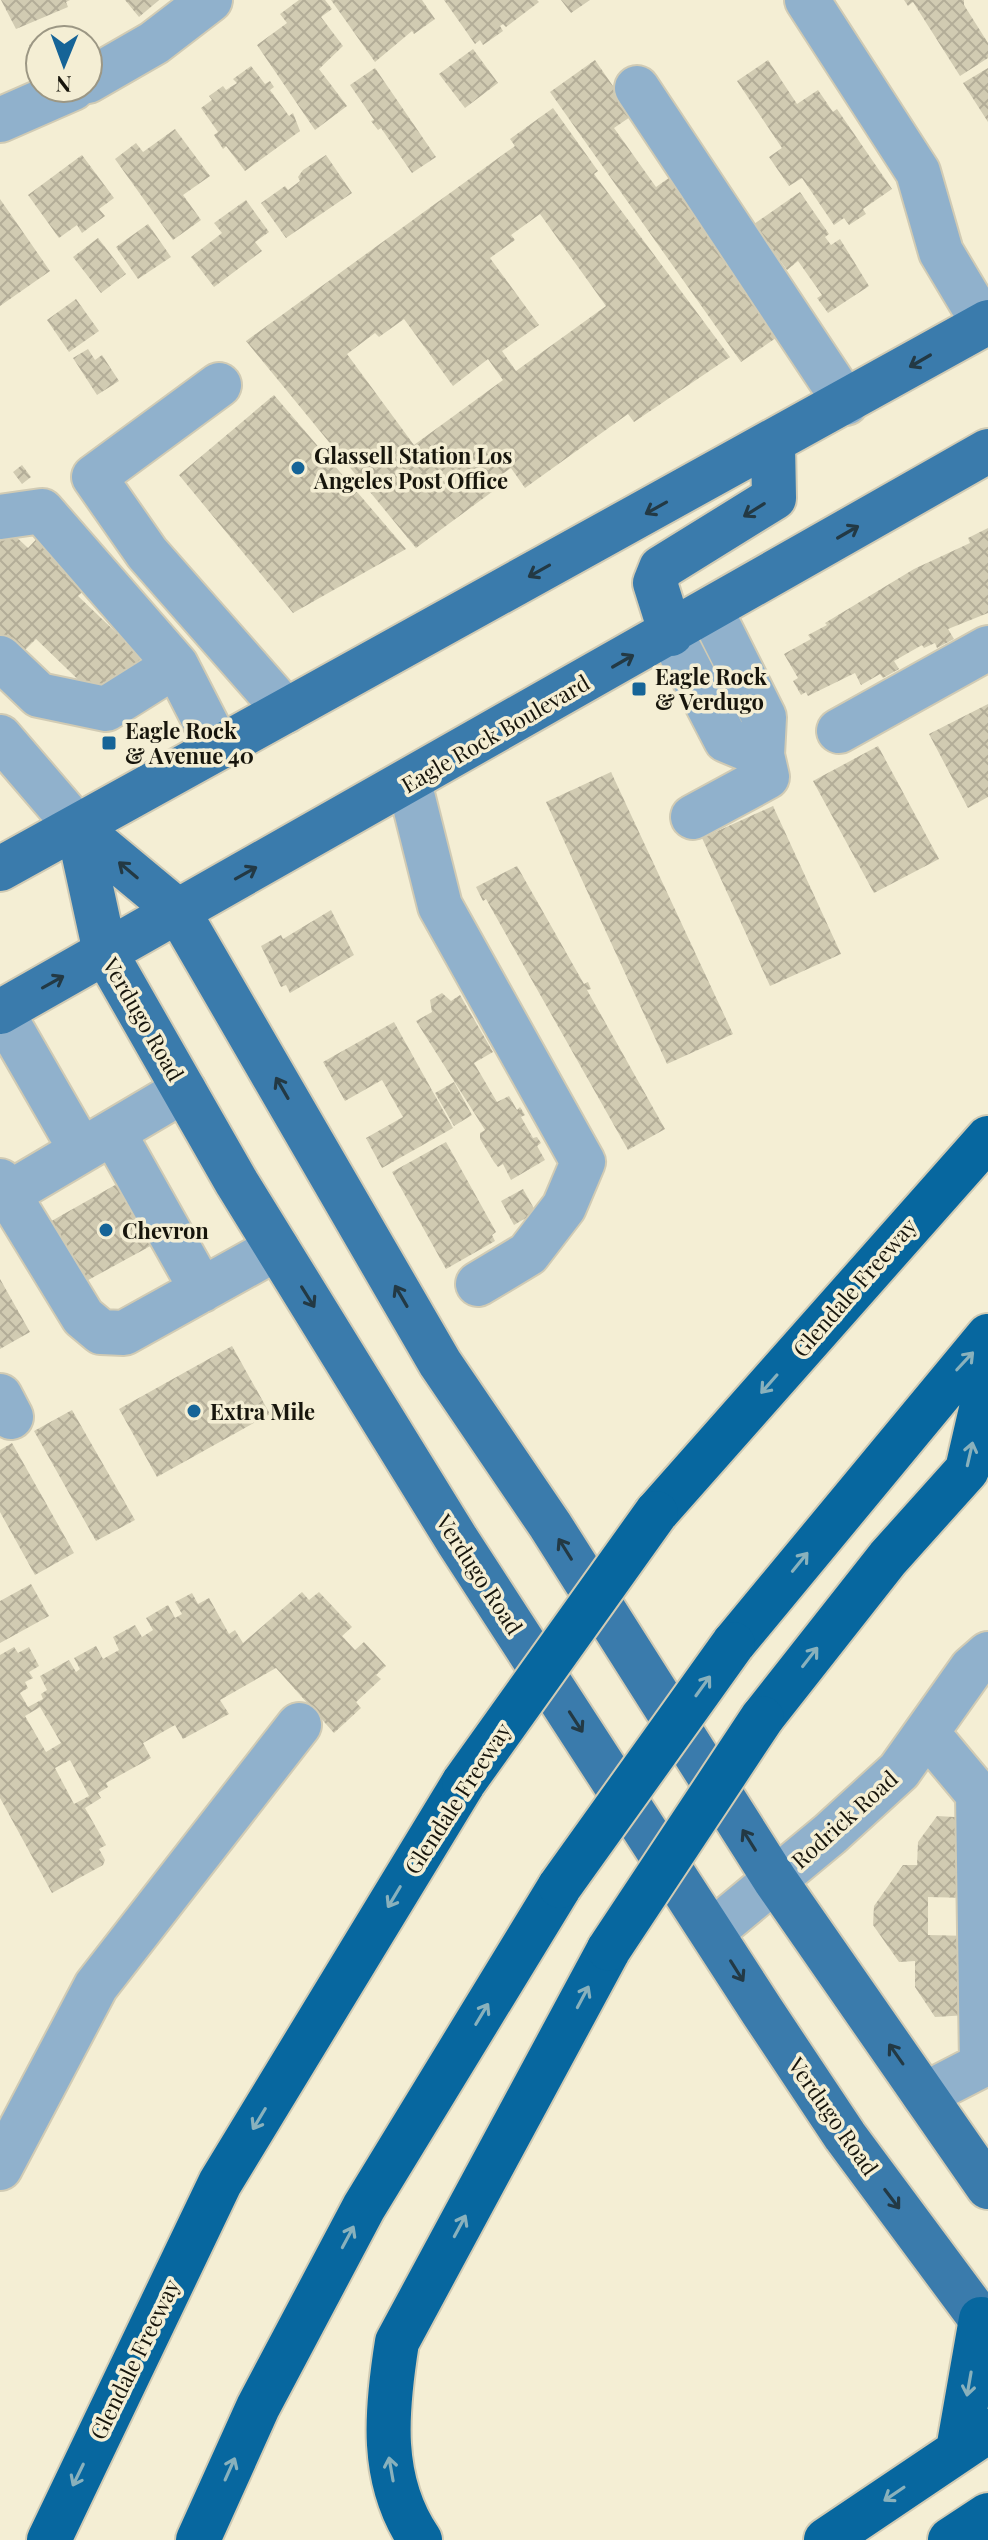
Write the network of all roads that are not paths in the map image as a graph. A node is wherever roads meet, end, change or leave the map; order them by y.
1 (210, 0) edge
2 (807, 0) edge
3 (104, 72) edge
4 (637, 88) dead end
5 (36, 104) edge
6 (0, 120) edge
7 (986, 323) edge
8 (219, 385) dead end
9 (846, 403) junction
10 (773, 444) junction
11 (988, 451) edge
12 (0, 517) edge
13 (711, 611) junction
14 (671, 634) junction
15 (988, 648) edge
16 (0, 658) edge
17 (176, 665) junction
18 (39, 695) junction
19 (286, 711) junction
20 (0, 722) edge
21 (839, 731) dead end
22 (0, 737) edge
23 (218, 747) junction
24 (762, 755) junction
25 (409, 782) junction
26 (693, 817) dead end
27 (78, 828) junction
28 (0, 869) edge
29 (178, 911) junction
30 (105, 952) junction
31 (1, 1012) edge
32 (184, 1090) junction
33 (988, 1104) edge
34 (97, 1141) junction
35 (978, 1147) edge
36 (4, 1187) edge
37 (277, 1248) junction
38 (478, 1284) dead end
39 (202, 1290) junction
40 (988, 1336) edge
41 (988, 1379) edge
42 (988, 1654) edge
43 (299, 1725) dead end
44 (927, 1733) junction
45 (775, 1880) junction
46 (713, 1931) junction
47 (924, 2095) junction
48 (0, 2168) edge
49 (988, 2187) edge
50 (984, 2324) edge
51 (973, 2441) edge
52 (988, 2515) edge
53 (49, 2540) edge
54 (198, 2540) edge
55 (420, 2540) edge
56 (826, 2540) edge
57 (950, 2540) edge

1 - 3 street
2 - 7 street
4 - 9 street
5 - 6 street
7 -> 9 main road
8 - 19 street
9 - 10 main road
10 -> 14 main road
10 -> 19 main road
13 -> 11 main road, Eagle Rock Boulevard
12 - 17 street
13 - 14 main road, Eagle Rock Boulevard
13 - 24 street
14 - 24 street
25 -> 14 main road, Eagle Rock Boulevard
15 - 21 street
16 - 18 street
17 - 18 street
17 - 23 street
18 - 20 street
19 - 23 main road
22 - 27 street
23 - 27 main road
24 - 26 street
29 -> 25 main road, Eagle Rock Boulevard
25 - 38 street
27 - 28 main road
29 -> 27 main road
27 - 30 main road, Verdugo Road
29 - 30 main road, Eagle Rock Boulevard
45 -> 29 main road
31 -> 30 main road, Eagle Rock Boulevard
30 - 32 main road, Verdugo Road
31 - 34 street
32 - 34 street
32 - 37 main road, Verdugo Road
33 - 35 highway
34 - 36 street
34 - 39 street
35 -> 53 highway, Glendale Freeway, bridge
36 - 39 street
37 - 39 street
37 -> 46 main road, Verdugo Road
54 -> 40 highway, bridge
55 -> 41 highway, bridge
42 - 44 street, Rodrick Road
43 - 48 street
44 - 45 street, Rodrick Road
44 - 47 street
45 - 46 street, Rodrick Road
47 -> 45 main road
46 -> 50 main road, Verdugo Road
47 - 49 main road
50 -> 51 highway
51 -> 56 highway
52 - 57 highway

